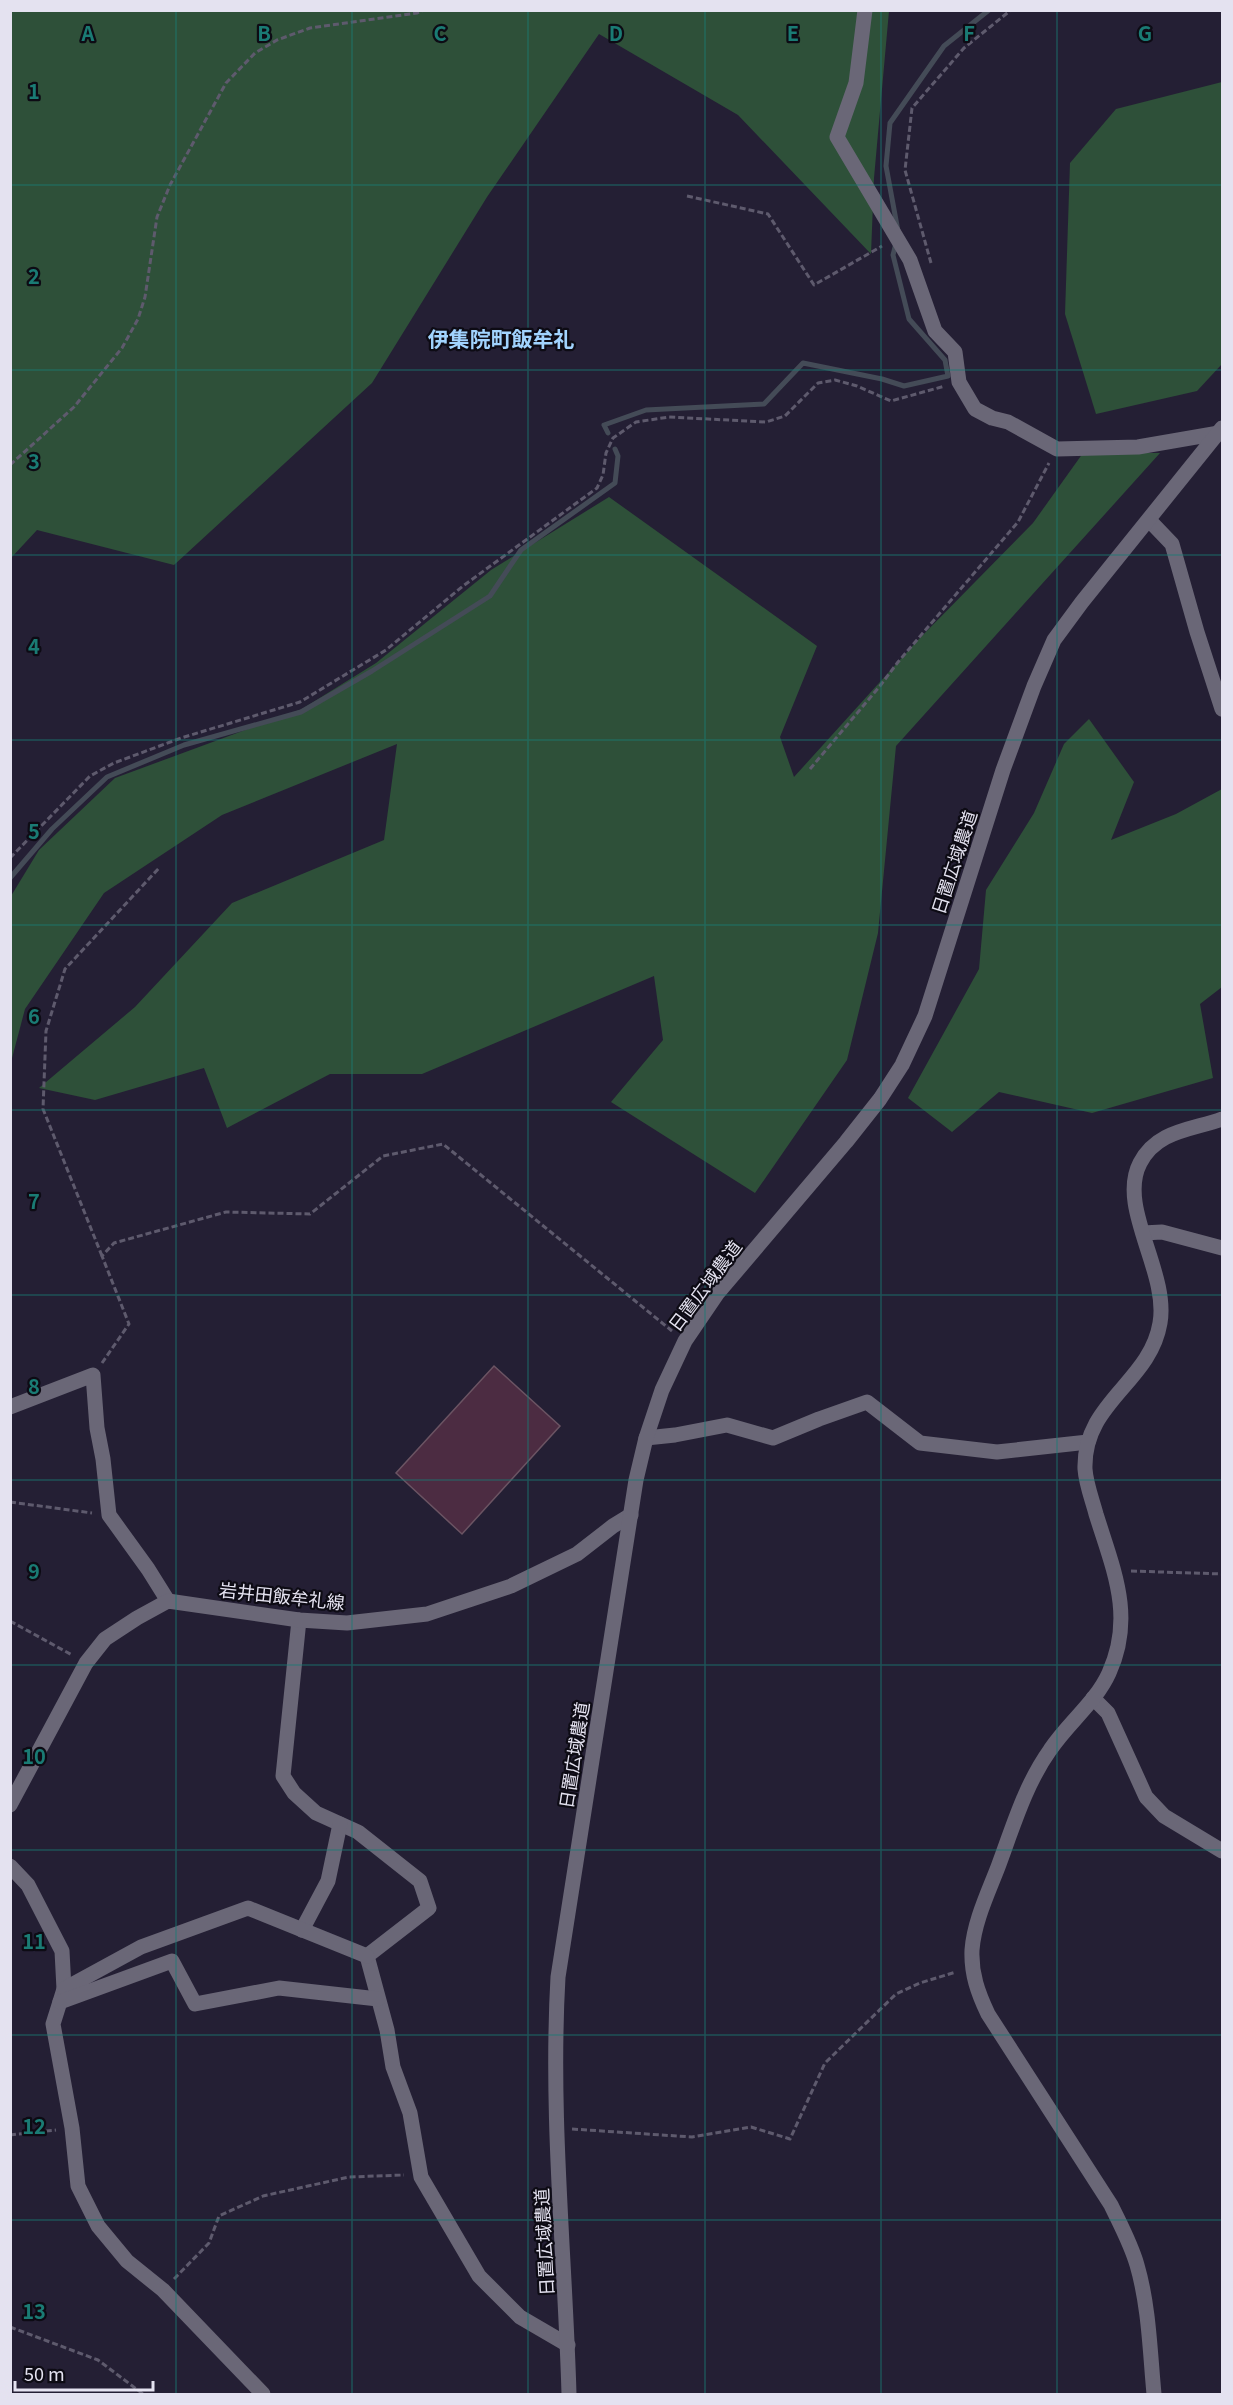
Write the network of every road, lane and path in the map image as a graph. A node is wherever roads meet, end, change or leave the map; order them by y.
1 (424, 10) edge
2 (865, 10) edge
3 (1011, 10) edge
4 (687, 196) dead end
5 (897, 238) junction
6 (933, 272) dead end
7 (958, 382) junction
8 (1221, 430) edge
9 (1057, 449) junction
10 (10, 465) edge
11 (1149, 520) junction
12 (1222, 709) edge
13 (810, 769) dead end
14 (10, 858) edge
15 (160, 867) dead end
16 (1222, 1119) edge
17 (1143, 1233) junction
18 (1222, 1248) edge
19 (102, 1256) junction
20 (685, 1341) junction
21 (93, 1375) junction
22 (10, 1407) edge
23 (646, 1438) junction
24 (1088, 1442) junction
25 (10, 1502) edge
26 (109, 1515) junction
27 (632, 1515) junction
28 (1222, 1574) edge
29 (1116, 1577) junction
30 (168, 1601) junction
31 (299, 1620) junction
32 (10, 1621) edge
33 (86, 1663) junction
34 (1093, 1698) junction
35 (10, 1804) edge
36 (340, 1824) junction
37 (1222, 1851) edge
38 (10, 1866) edge
39 (302, 1930) junction
40 (367, 1956) junction
41 (973, 1967) junction
42 (62, 1995) junction
43 (378, 1999) junction
44 (557, 2127) junction
45 (72, 2128) junction
46 (10, 2135) edge
47 (421, 2177) junction
48 (163, 2290) junction
49 (10, 2327) edge
50 (568, 2345) junction
51 (143, 2394) edge
52 (263, 2394) edge
53 (569, 2394) edge
54 (1154, 2394) edge

1 - 10 path
2 - 5 street
3 - 6 path
4 - 5 path
5 - 7 street
7 - 9 street
7 - 14 path
8 - 9 street
8 - 11 street, 日置広域農道
9 - 13 path
11 - 12 street
11 - 20 street, 日置広域農道
15 - 19 path
16 - 17 street
17 - 18 street
17 - 24 street
19 - 20 path
19 - 21 path
20 - 23 street, 日置広域農道
21 - 22 street
21 - 26 street
23 - 24 street
23 - 27 street, 日置広域農道
24 - 29 street
25 - 26 path
26 - 30 street
27 - 31 street, 岩井田飯牟礼線
27 - 44 street, 日置広域農道
28 - 29 path
29 - 34 street
30 - 31 street, 岩井田飯牟礼線
30 - 33 street
31 - 36 street
32 - 33 path
33 - 35 street
34 - 37 street
34 - 41 street
36 - 39 street
36 - 40 street
38 - 42 street
39 - 40 street
39 - 42 street
40 - 43 street
41 - 44 path
41 - 54 street
42 - 43 street
42 - 45 street
43 - 47 street
44 - 50 street, 日置広域農道
45 - 46 path
45 - 48 street
47 - 48 path
47 - 50 street
48 - 52 street
49 - 51 path
50 - 53 street, 日置広域農道

